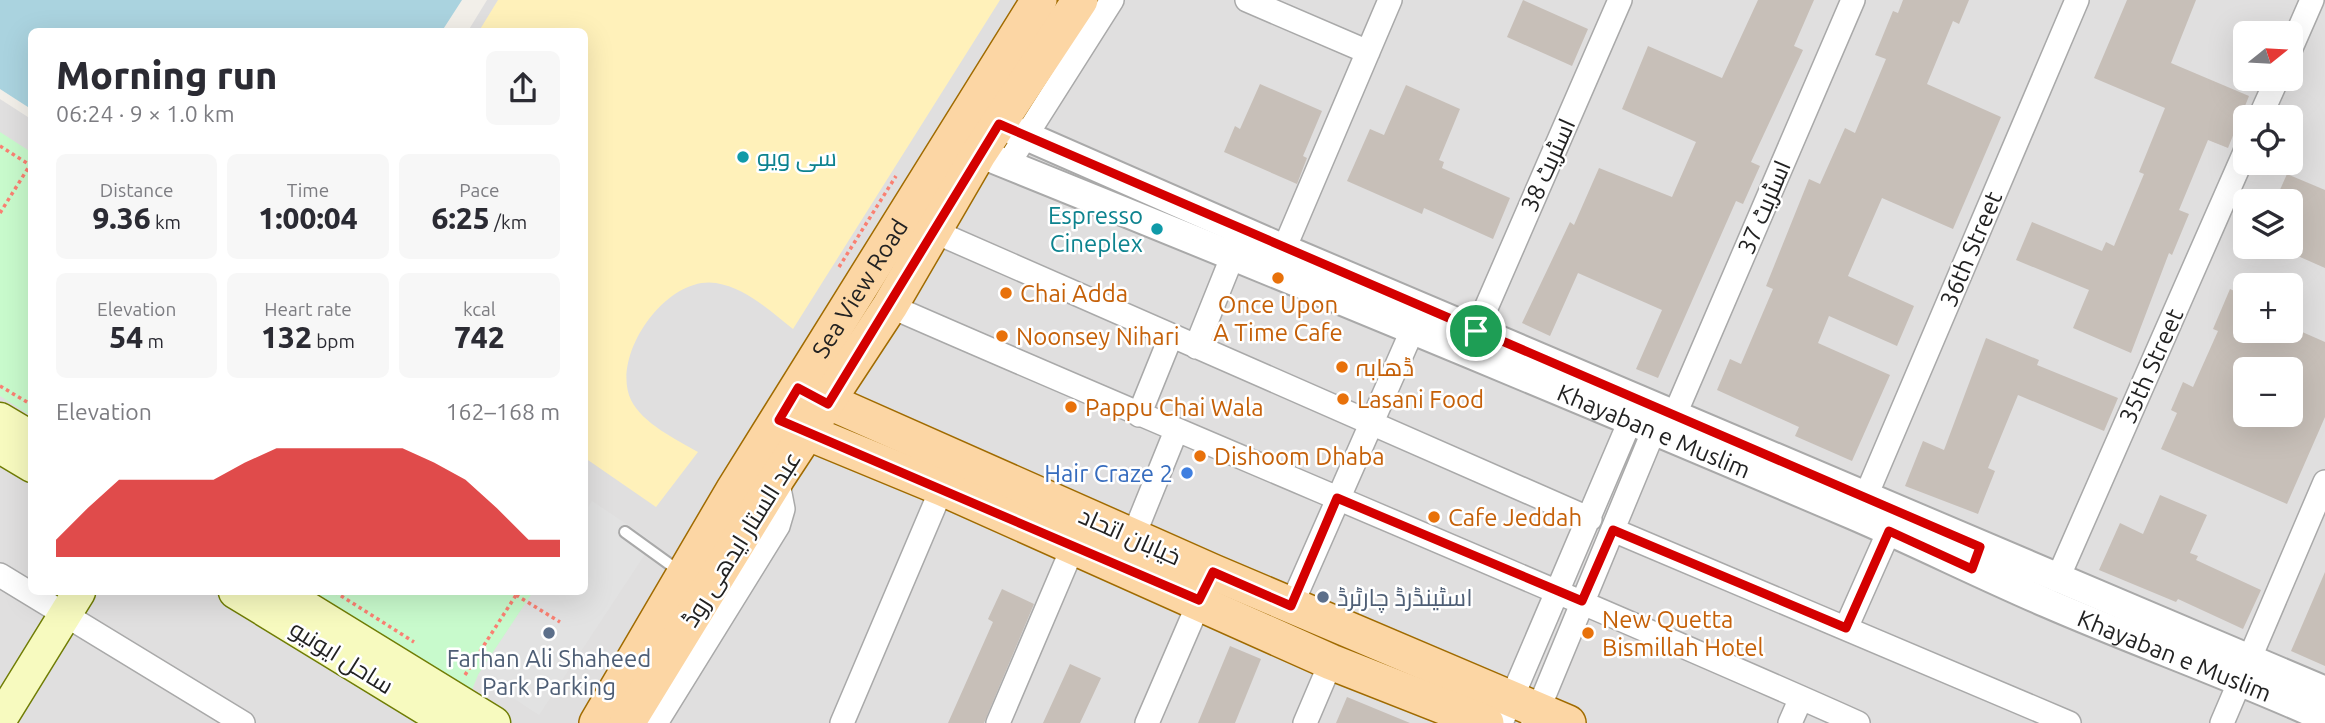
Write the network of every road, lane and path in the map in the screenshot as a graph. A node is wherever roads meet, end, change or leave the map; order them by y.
1 (1040, 0) edge
2 (1080, 0) edge
3 (1112, 0) edge
4 (1247, 0) edge
5 (1390, 0) edge
6 (1620, 0) edge
7 (1853, 0) edge
8 (2077, 0) edge
9 (2312, 0) edge
10 (2303, 21) edge
11 (1368, 52) junction
12 (1012, 129) junction
13 (0, 146) edge
14 (994, 158) junction
15 (28, 163) edge
16 (28, 170) edge
17 (2235, 175) edge
18 (0, 213) edge
19 (931, 230) junction
20 (1284, 249) junction
21 (1233, 255) junction
22 (890, 306) junction
23 (1412, 331) junction
24 (1476, 331) junction
25 (1171, 336) junction
26 (1196, 347) junction
27 (1527, 365) junction
28 (0, 386) edge
29 (813, 396) junction
30 (28, 403) edge
31 (1139, 415) junction
32 (0, 419) edge
33 (1653, 422) junction
34 (1369, 423) junction
35 (793, 427) junction
36 (1176, 430) junction
37 (28, 436) edge
38 (0, 447) edge
39 (1753, 461) junction
40 (28, 464) edge
41 (777, 478) junction
42 (2325, 482) edge
43 (942, 488) junction
44 (1337, 498) junction
45 (1866, 498) junction
46 (1590, 519) junction
47 (1613, 530) junction
48 (1889, 531) junction
49 (625, 532) dead end
50 (1133, 537) junction
51 (1073, 547) junction
52 (1976, 558) junction
53 (0, 575) edge
54 (686, 576) junction
55 (2057, 580) junction
56 (1206, 586) junction
57 (28, 587) edge
58 (1558, 589) junction
59 (239, 595) edge
60 (285, 595) edge
61 (339, 595) edge
62 (516, 595) edge
63 (520, 595) edge
64 (62, 601) edge
65 (1582, 601) junction
66 (1291, 606) junction
67 (560, 622) dead end
68 (1846, 628) junction
69 (422, 647) dead end
70 (1331, 662) junction
71 (455, 668) dead end
72 (2245, 669) junction
73 (0, 682) edge
74 (2325, 691) edge
75 (1801, 698) junction
76 (1530, 715) edge
77 (450, 717) edge
78 (2325, 718) edge
79 (0, 720) edge
80 (1469, 720) edge
81 (243, 723) edge
82 (494, 723) edge
83 (597, 723) edge
84 (627, 723) edge
85 (656, 723) edge
86 (842, 723) edge
87 (998, 723) edge
88 (1147, 723) edge
89 (1305, 723) edge
90 (1790, 723) edge
91 (1858, 723) edge
92 (2069, 723) edge
93 (2222, 723) edge

1 - 29 main road, Sea View Road
2 - 12 main road, عبد الستار ایدھی روڈ
3 - 12 street
4 - 11 street
5 - 11 street
6 - 24 street, اسٹریٹ 38
7 - 33 street, اسٹریٹ 37
8 - 45 street, 36th Street
9 - 10 street
11 - 20 street
12 - 14 main road, عبد الستار ایدھی روڈ
12 - 20 street, Khayaban e Muslim
13 - 15 path
14 - 19 main road, عبد الستار ایدھی روڈ
14 - 21 street, Khayaban e Muslim
16 - 18 path
17 - 55 street, 35th Street
19 - 22 main road, عبد الستار ایدھی روڈ
19 - 25 street
20 - 24 street, Khayaban e Muslim
21 - 23 street, Khayaban e Muslim
21 - 26 street
22 - 29 main road, عبد الستار ایدھی روڈ
22 - 31 street
23 - 27 street, Khayaban e Muslim
23 - 34 street
24 - 27 street, Khayaban e Muslim
25 - 26 street
25 - 31 street
26 - 34 street
27 - 33 street, Khayaban e Muslim
27 - 33 street, Khayaban e Muslim
28 - 30 path
29 - 35 main road, عبد الستار ایدھی روڈ
29 - 50 main road, خیابان اتحاد
31 - 36 street
32 - 37 main road
33 - 39 street, Khayaban e Muslim
33 - 46 street, اسٹریٹ 37
33 - 47 street, اسٹریٹ 37
34 - 44 street
34 - 46 street
35 - 41 main road, عبد الستار ایدھی روڈ
35 - 43 main road, خیابان اتحاد
35 - 54 main road
36 - 44 street
36 - 50 street
38 - 40 main road
39 - 45 street, Khayaban e Muslim
39 - 48 street, Khayaban e Muslim
41 - 84 main road, عبد الستار ایدھی روڈ
41 - 85 street
42 - 72 street
43 - 51 main road, خیابان اتحاد
43 - 86 street
44 - 58 street
44 - 66 street
45 - 52 street, Khayaban e Muslim
46 - 58 street, اسٹریٹ 37
47 - 65 street, اسٹریٹ 37
47 - 68 street
48 - 52 street, Khayaban e Muslim
48 - 68 street
49 - 54 lane
50 - 56 main road, خیابان اتحاد
51 - 56 main road, خیابان اتحاد
51 - 87 street
52 - 55 street, Khayaban e Muslim
52 - 72 street, Khayaban e Muslim
53 - 57 street
54 - 83 main road
55 - 72 street, Khayaban e Muslim
56 - 66 main road, خیابان اتحاد
56 - 70 main road, خیابان اتحاد
56 - 88 street
58 - 65 street
58 - 76 street, اسٹریٹ 37
59 - 77 main road, ساحل ایونیو
60 - 77 main road, ساحل ایونیو
61 - 69 path
62 - 71 path
63 - 67 path
64 - 73 main road
64 - 79 main road
64 - 81 street
65 - 75 street
65 - 76 street, اسٹریٹ 37
66 - 76 main road, خیابان اتحاد
68 - 92 street
70 - 80 main road, خیابان اتحاد
70 - 89 street
72 - 74 street, Khayaban e Muslim
72 - 78 street, Khayaban e Muslim
72 - 93 street
75 - 90 street
75 - 91 street
77 - 82 main road, ساحل ایونیو

